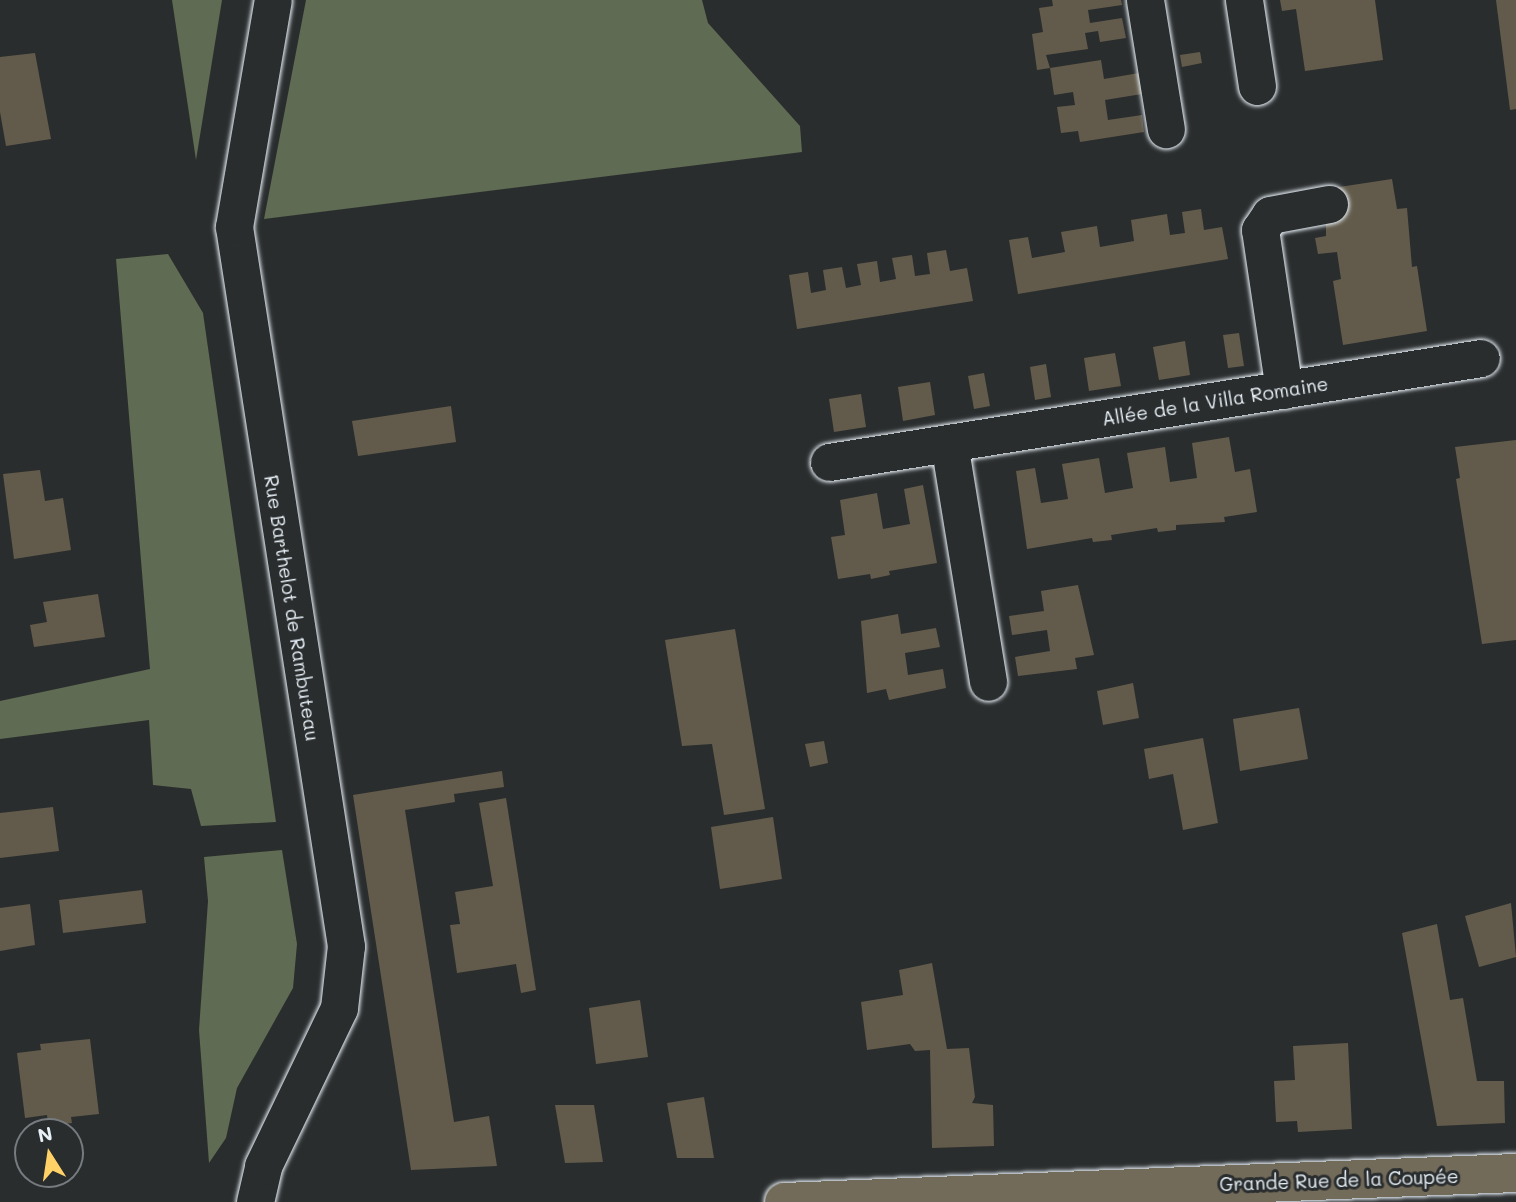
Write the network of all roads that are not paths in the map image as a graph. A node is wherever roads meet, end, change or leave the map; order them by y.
1 (272, 0) edge
2 (1145, 0) edge
3 (1244, 0) edge
4 (1257, 86) dead end
5 (1166, 129) dead end
6 (1329, 204) dead end
7 (1481, 358) dead end
8 (1284, 390) junction
9 (949, 443) junction
10 (829, 462) dead end
11 (988, 682) dead end
12 (1516, 1173) edge
13 (1114, 1195) edge
14 (255, 1202) edge
15 (784, 1202) edge

1 - 14 street, Rue Barthelot de Rambuteau
2 - 5 street
3 - 4 street
6 - 8 street
7 - 8 street, Allée de la Villa Romaine
8 - 9 street, Allée de la Villa Romaine
9 - 10 street, Allée de la Villa Romaine
9 - 11 street
12 - 13 main road, Grande Rue de la Coupée
13 - 15 main road, Grande Rue de la Coupée

